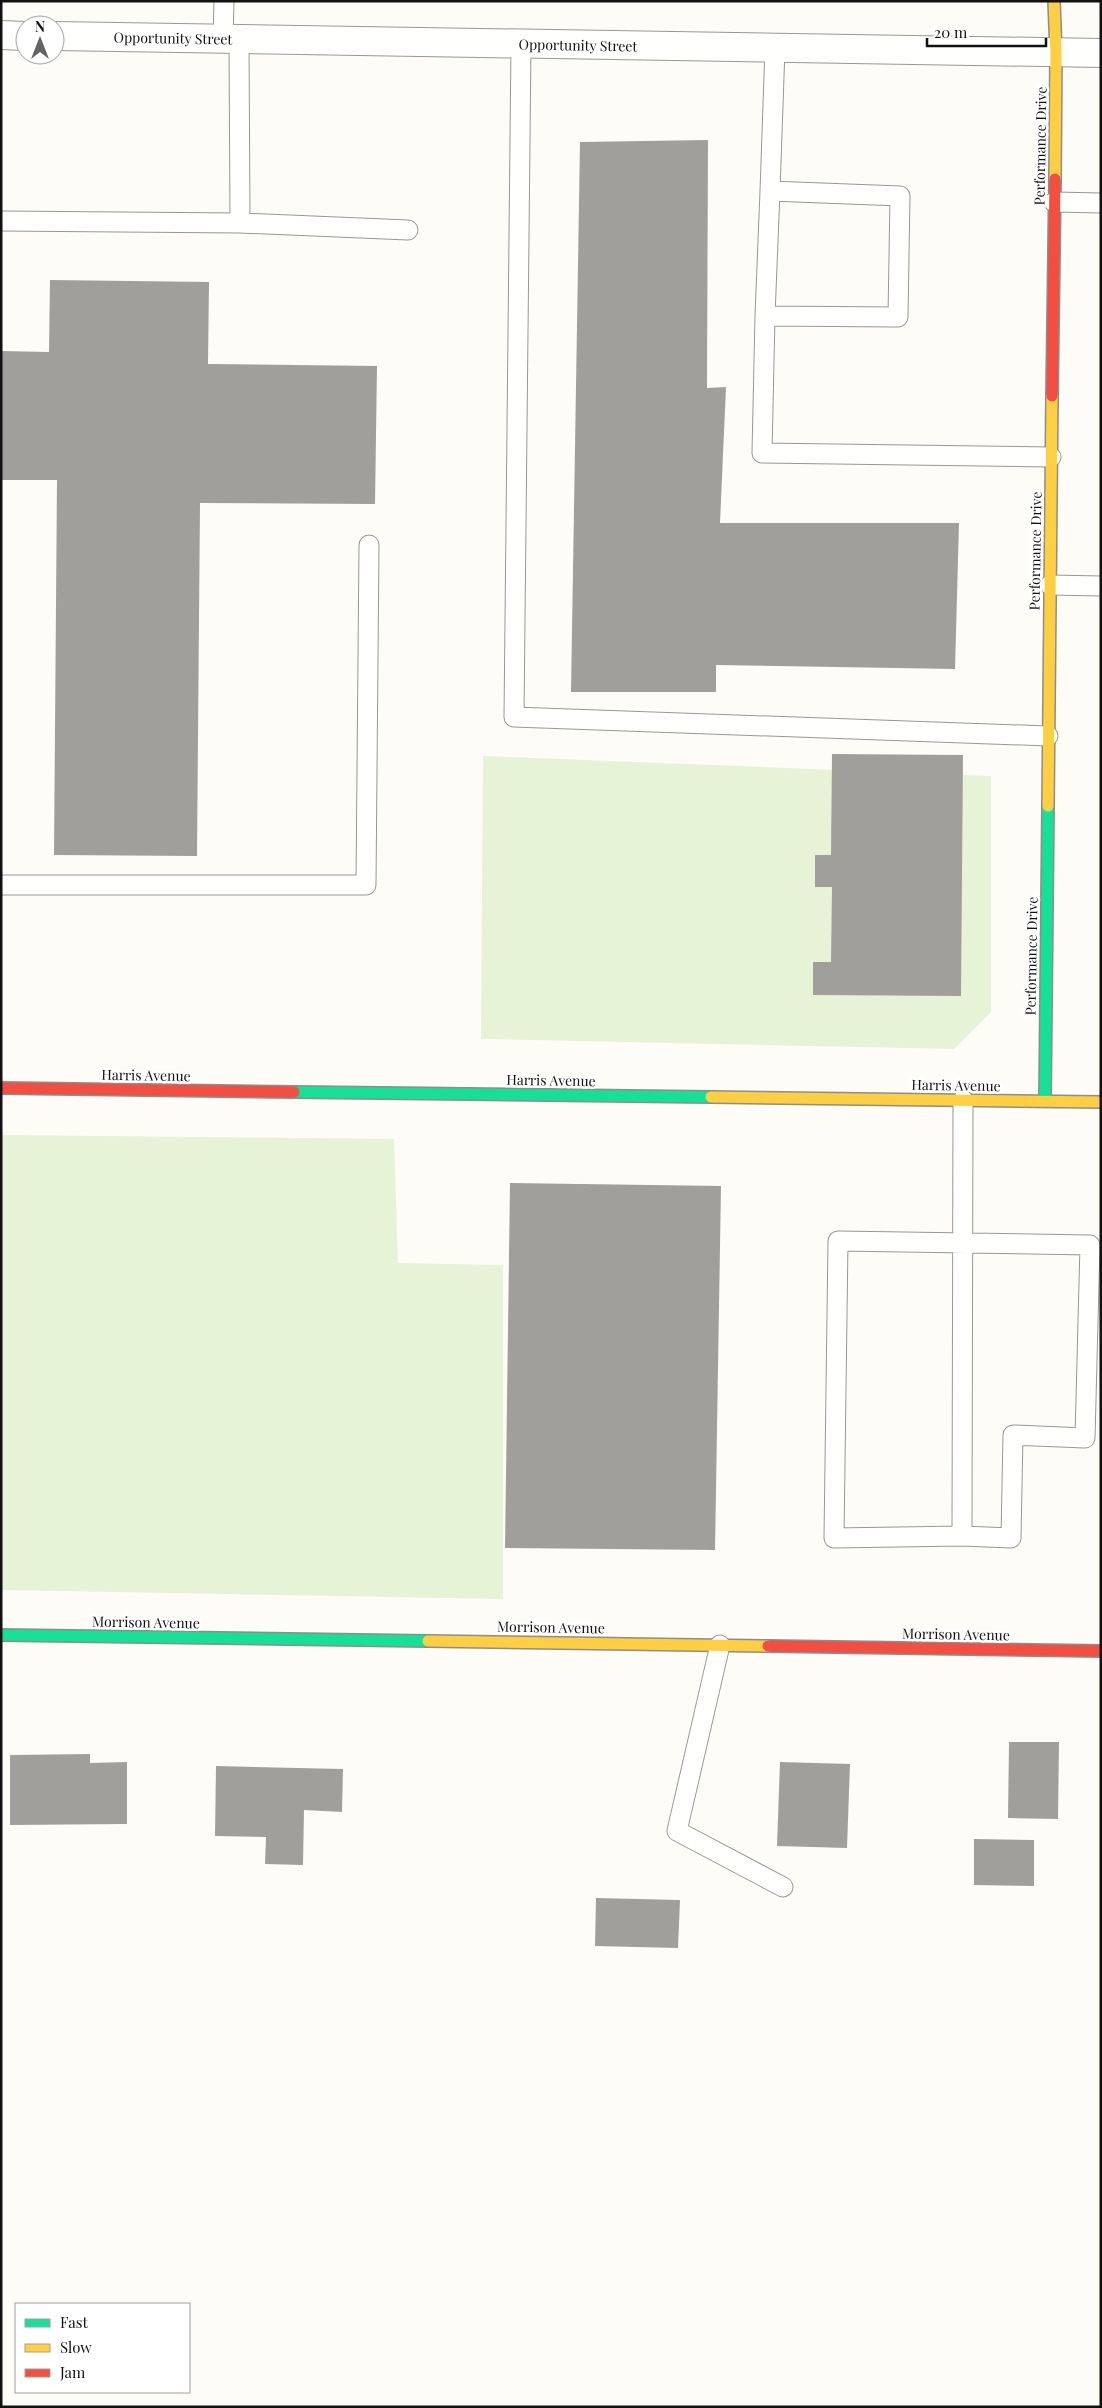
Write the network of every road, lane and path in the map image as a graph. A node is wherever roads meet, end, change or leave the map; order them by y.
1 (224, 1) edge
2 (1054, 1) edge
3 (1, 35) edge
4 (15, 36) edge
5 (65, 36) edge
6 (231, 39) junction
7 (521, 44) junction
8 (775, 48) junction
9 (1056, 53) junction
10 (1101, 53) edge
11 (770, 191) junction
12 (1054, 202) junction
13 (1101, 203) edge
14 (1, 221) edge
15 (240, 223) junction
16 (408, 230) dead end
17 (765, 316) junction
18 (1051, 457) junction
19 (369, 545) dead end
20 (1050, 585) junction
21 (1101, 586) edge
22 (1048, 736) junction
23 (1, 885) edge
24 (1, 1088) edge
25 (963, 1100) junction
26 (1045, 1102) junction
27 (1101, 1102) edge
28 (963, 1243) junction
29 (962, 1536) junction
30 (1, 1634) edge
31 (720, 1645) junction
32 (1101, 1651) edge
33 (783, 1887) dead end

1 - 6 lane
2 - 9 street, Performance Drive
3 - 4 street
5 - 6 street, Opportunity Street
6 - 7 street, Opportunity Street
6 - 15 lane
7 - 8 street, Opportunity Street
7 - 22 lane
8 - 9 street, Opportunity Street
8 - 11 lane
9 - 10 street, Opportunity Street
9 - 12 street, Performance Drive
11 - 17 lane
11 - 17 lane
12 - 13 lane
12 - 18 street, Performance Drive
14 - 15 lane
15 - 16 lane
17 - 18 lane
18 - 20 street, Performance Drive
19 - 23 lane
20 - 21 lane
20 - 22 street, Performance Drive
22 - 26 street, Performance Drive
24 - 25 street, Harris Avenue
25 - 26 street, Harris Avenue
25 - 28 lane
26 - 27 street, Harris Avenue
28 - 29 lane
28 - 29 lane
28 - 29 lane
30 - 31 street, Morrison Avenue
31 - 32 street, Morrison Avenue
31 - 33 lane

